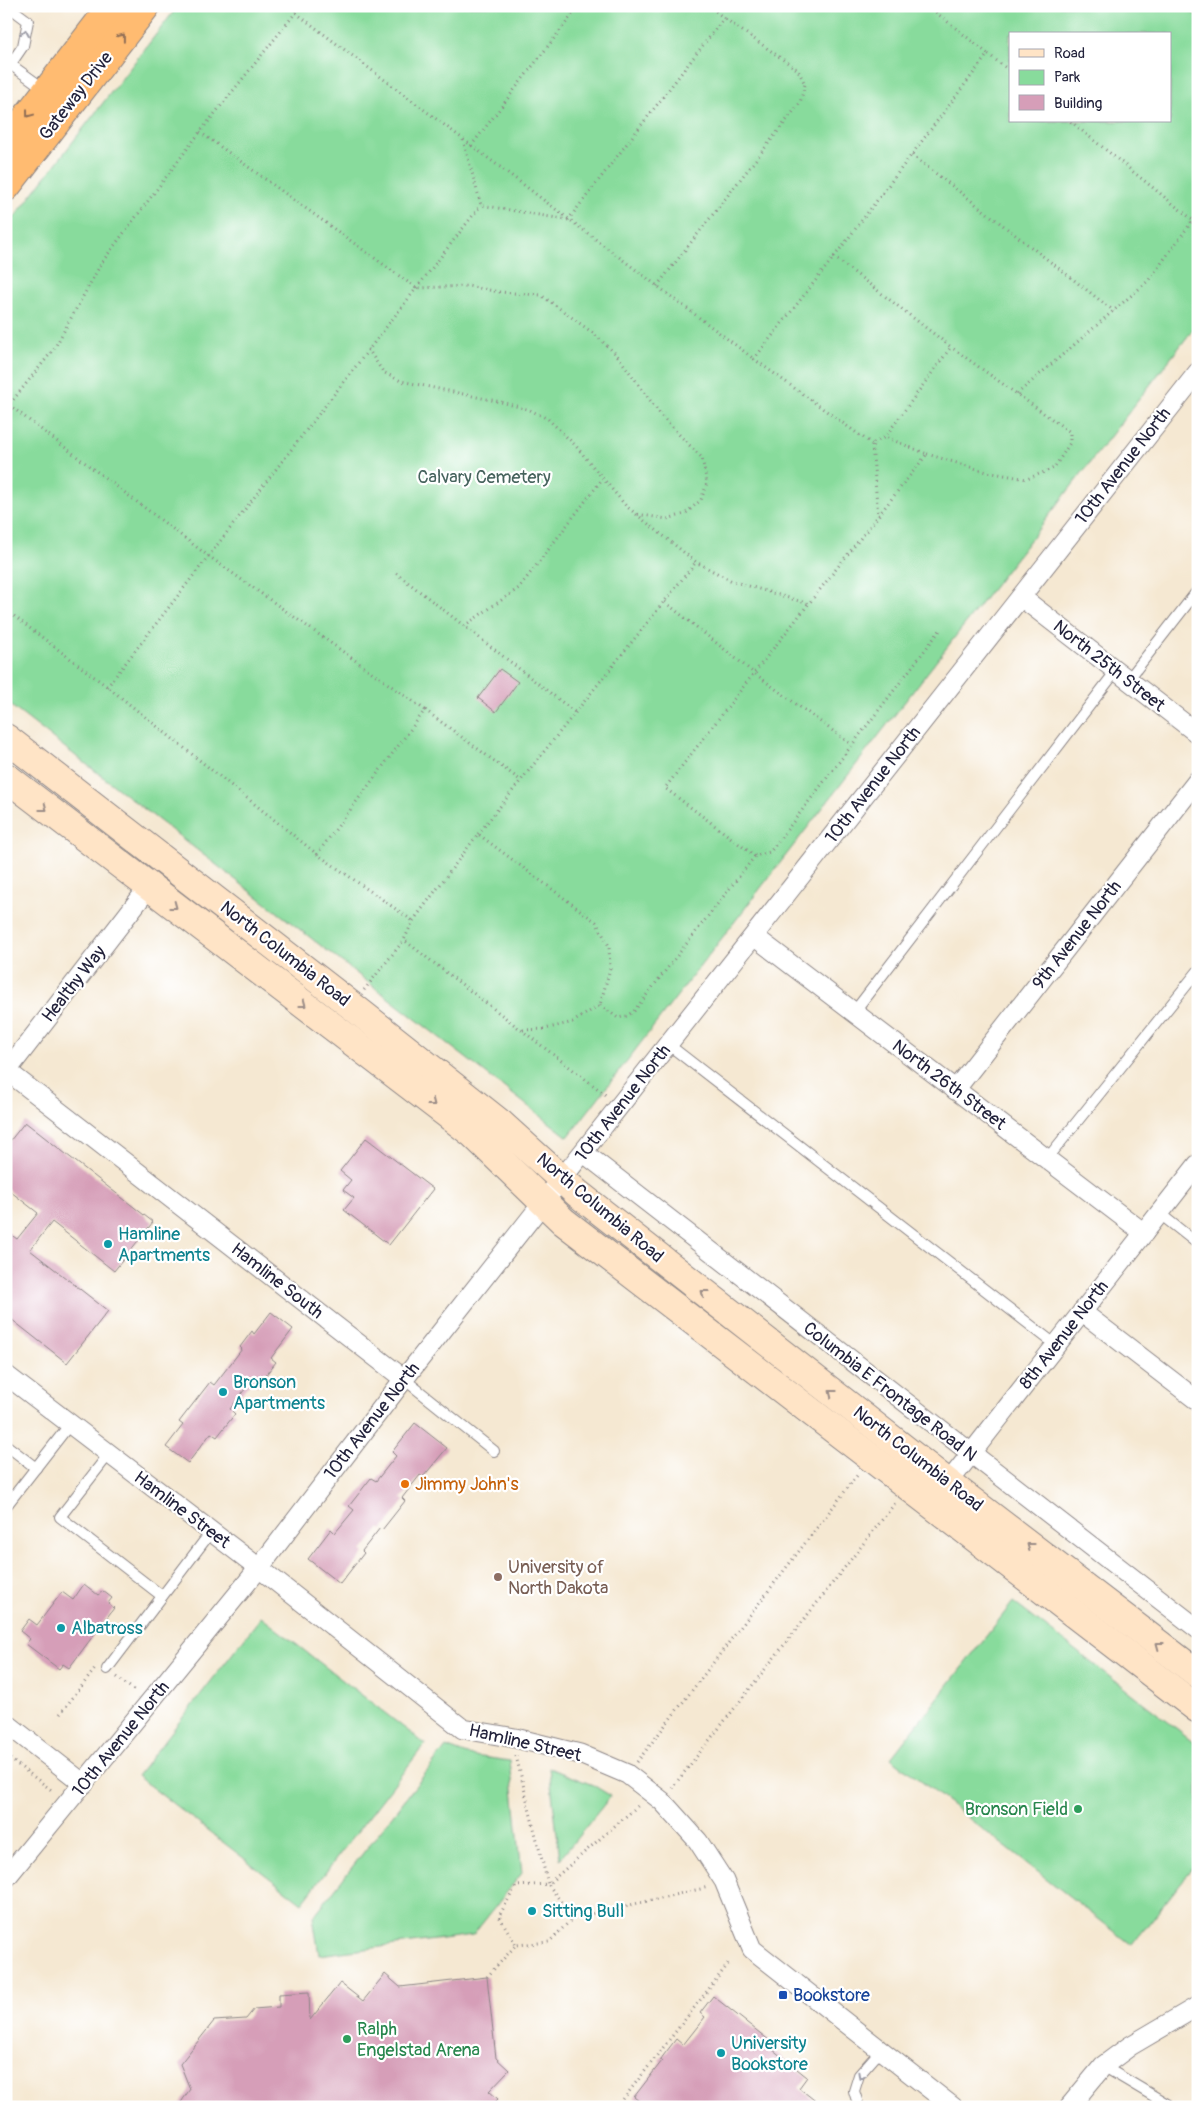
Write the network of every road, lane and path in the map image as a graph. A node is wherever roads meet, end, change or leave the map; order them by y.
1 (8, 6) edge
2 (112, 6) edge
3 (146, 6) edge
4 (301, 6) edge
5 (579, 6) edge
6 (709, 6) edge
7 (928, 6) edge
8 (296, 13) junction
9 (724, 18) junction
10 (988, 54) junction
11 (8, 64) edge
12 (1009, 70) edge
13 (46, 91) junction
14 (1071, 122) edge
15 (200, 132) junction
16 (463, 140) junction
17 (7, 142) edge
18 (471, 146) junction
19 (912, 154) junction
20 (6, 187) edge
21 (481, 205) junction
22 (568, 220) junction
23 (834, 257) junction
24 (657, 286) junction
25 (416, 288) junction
26 (1114, 311) junction
27 (951, 347) junction
28 (368, 349) junction
29 (754, 359) junction
30 (1196, 378) edge
31 (1017, 394) junction
32 (8, 404) edge
33 (885, 436) junction
34 (872, 444) junction
35 (927, 454) junction
36 (603, 478) junction
37 (636, 514) junction
38 (878, 516) junction
39 (207, 555) junction
40 (696, 562) junction
41 (396, 573) dead end
42 (1198, 590) edge
43 (1021, 597) junction
44 (665, 602) junction
45 (809, 604) junction
46 (6, 610) edge
47 (464, 626) junction
48 (941, 629) dead end
49 (754, 673) junction
50 (1122, 675) junction
51 (107, 687) junction
52 (426, 710) junction
53 (576, 713) junction
54 (1198, 734) edge
55 (6, 738) edge
56 (852, 745) junction
57 (6, 777) edge
58 (520, 780) junction
59 (1198, 780) edge
60 (478, 834) junction
61 (317, 854) junction
62 (755, 856) junction
63 (142, 896) dead end
64 (413, 921) junction
65 (754, 937) junction
66 (404, 940) junction
67 (1198, 971) edge
68 (600, 1005) junction
69 (352, 1006) junction
70 (854, 1012) junction
71 (522, 1030) junction
72 (669, 1045) junction
73 (6, 1072) edge
74 (956, 1090) junction
75 (620, 1106) junction
76 (584, 1153) junction
77 (1047, 1159) junction
78 (1198, 1164) edge
79 (563, 1180) junction
80 (544, 1204) junction
81 (1159, 1213) junction
82 (1144, 1233) junction
83 (1198, 1244) edge
84 (1082, 1312) junction
85 (1056, 1345) junction
86 (6, 1375) edge
87 (404, 1380) junction
88 (1198, 1401) edge
89 (70, 1424) junction
90 (6, 1445) edge
91 (494, 1451) dead end
92 (109, 1454) junction
93 (970, 1454) junction
94 (864, 1467) dead end
95 (36, 1468) junction
96 (948, 1483) junction
97 (901, 1495) dead end
98 (930, 1505) junction
99 (6, 1506) edge
100 (211, 1532) junction
101 (258, 1568) junction
102 (162, 1596) junction
103 (1198, 1629) edge
104 (107, 1669) junction
105 (1198, 1674) edge
106 (138, 1693) dead end
107 (1198, 1709) edge
108 (60, 1714) dead end
109 (6, 1724) edge
110 (514, 1738) junction
111 (6, 1756) edge
112 (627, 1774) junction
113 (84, 1784) junction
114 (657, 1798) junction
115 (68, 1803) junction
116 (6, 1878) edge
117 (724, 1881) junction
118 (548, 1884) junction
119 (573, 1918) junction
120 (516, 1945) junction
121 (730, 1963) dead end
122 (487, 1977) dead end
123 (1198, 2006) edge
124 (881, 2050) junction
125 (1103, 2066) junction
126 (617, 2107) edge
127 (859, 2107) edge
128 (953, 2107) edge
129 (1069, 2107) edge
130 (1172, 2107) edge

11 -> 1 lane
2 - 13 highway, Gateway Drive
20 -> 3 highway, Gateway Drive
4 - 8 path
5 - 18 path
6 - 9 path
7 - 10 path
8 - 15 path
8 - 16 path
9 - 22 path
9 - 24 path
10 - 12 path
10 - 19 path
11 - 13 lane
13 -> 17 highway, Gateway Drive
14 - 26 path
15 - 25 path
15 - 32 path
16 - 18 path
16 - 21 path
18 - 22 path
19 - 23 path
19 - 26 path
21 - 22 path
21 - 25 path
22 - 24 path
23 - 27 path
23 - 29 path
24 - 29 path
25 - 28 path
25 - 37 path
26 - 31 path
27 - 31 path
27 - 33 path
28 - 36 path
28 - 39 path
29 - 34 path
30 - 43 street, 10th Avenue North
31 - 35 path
32 - 39 path
33 - 34 path
33 - 35 path
34 - 38 path
35 - 38 path
36 - 37 path
36 - 47 path
37 - 40 path
38 - 45 path
39 - 51 path
39 - 52 path
40 - 44 path
40 - 45 path
41 - 47 path
42 - 50 lane
43 - 50 street, North 25th Street
43 - 65 street, 10th Avenue North
44 - 49 path
44 - 53 path
45 - 49 path
46 - 51 path
47 - 53 path
48 - 56 path
49 - 56 path
49 - 62 path
50 - 54 street, North 25th Street
50 - 70 lane
51 - 61 path
52 - 58 path
52 - 61 path
53 - 58 path
55 - 69 main road, North Columbia Road
56 - 62 path
57 -> 80 main road, North Columbia Road
58 - 60 path
59 - 74 street, 9th Avenue North
60 - 64 path
60 - 68 path
61 - 64 path
62 - 68 path
63 - 73 street, Healthy Way
64 - 66 path
65 - 70 street, North 26th Street
65 - 72 street, 10th Avenue North
66 - 69 path
66 - 71 path
67 - 77 lane
68 - 71 path
69 - 79 main road, North Columbia Road
70 - 74 street, North 26th Street
71 - 75 path
72 - 75 street, 10th Avenue North
72 - 85 lane
73 - 87 street, Hamline South
74 - 77 street, North 26th Street
75 - 76 street, 10th Avenue North
76 - 79 street, 10th Avenue North
76 - 93 street, Columbia E Frontage Road N
77 - 82 street, North 26th Street
78 - 81 street, 8th Avenue North
79 - 80 street, 10th Avenue North
96 -> 79 main road, North Columbia Road
80 - 87 street, 10th Avenue North
80 - 98 main road, North Columbia Road
81 - 82 street, 8th Avenue North
81 - 83 lane
82 - 84 street, 8th Avenue North
84 - 85 street, 8th Avenue North
84 - 88 street
85 - 93 street, 8th Avenue North
86 - 89 street, Hamline Street
87 - 91 lane
87 - 101 street, 10th Avenue North
89 - 92 street, Hamline Street
89 - 95 lane
90 - 95 lane
92 - 100 street, Hamline Street
92 - 102 lane
93 - 96 street, 8th Avenue North
93 - 103 street, Columbia E Frontage Road N
94 - 112 path
95 - 99 lane
96 - 98 street, 8th Avenue North
105 -> 96 main road, North Columbia Road
97 - 114 path
98 - 107 main road, North Columbia Road
100 - 101 street, Hamline Street
100 - 102 lane
101 - 110 street, Hamline Street
101 - 113 street, 10th Avenue North
102 - 104 lane
104 - 106 path
104 - 108 path
109 - 113 street
110 - 112 street, Hamline Street
110 - 118 path
111 - 115 path
112 - 114 street, Hamline Street
113 - 115 street, 10th Avenue North
114 - 117 street, Hamline Street
114 - 118 path
115 - 116 street, 10th Avenue North
117 - 119 path
117 - 124 street, Hamline Street
118 - 119 path
118 - 120 path
119 - 120 path
120 - 122 path
121 - 126 path
123 - 125 street
124 -> 127 lane
124 - 128 street, Hamline Street
125 - 129 street
125 - 130 lane

